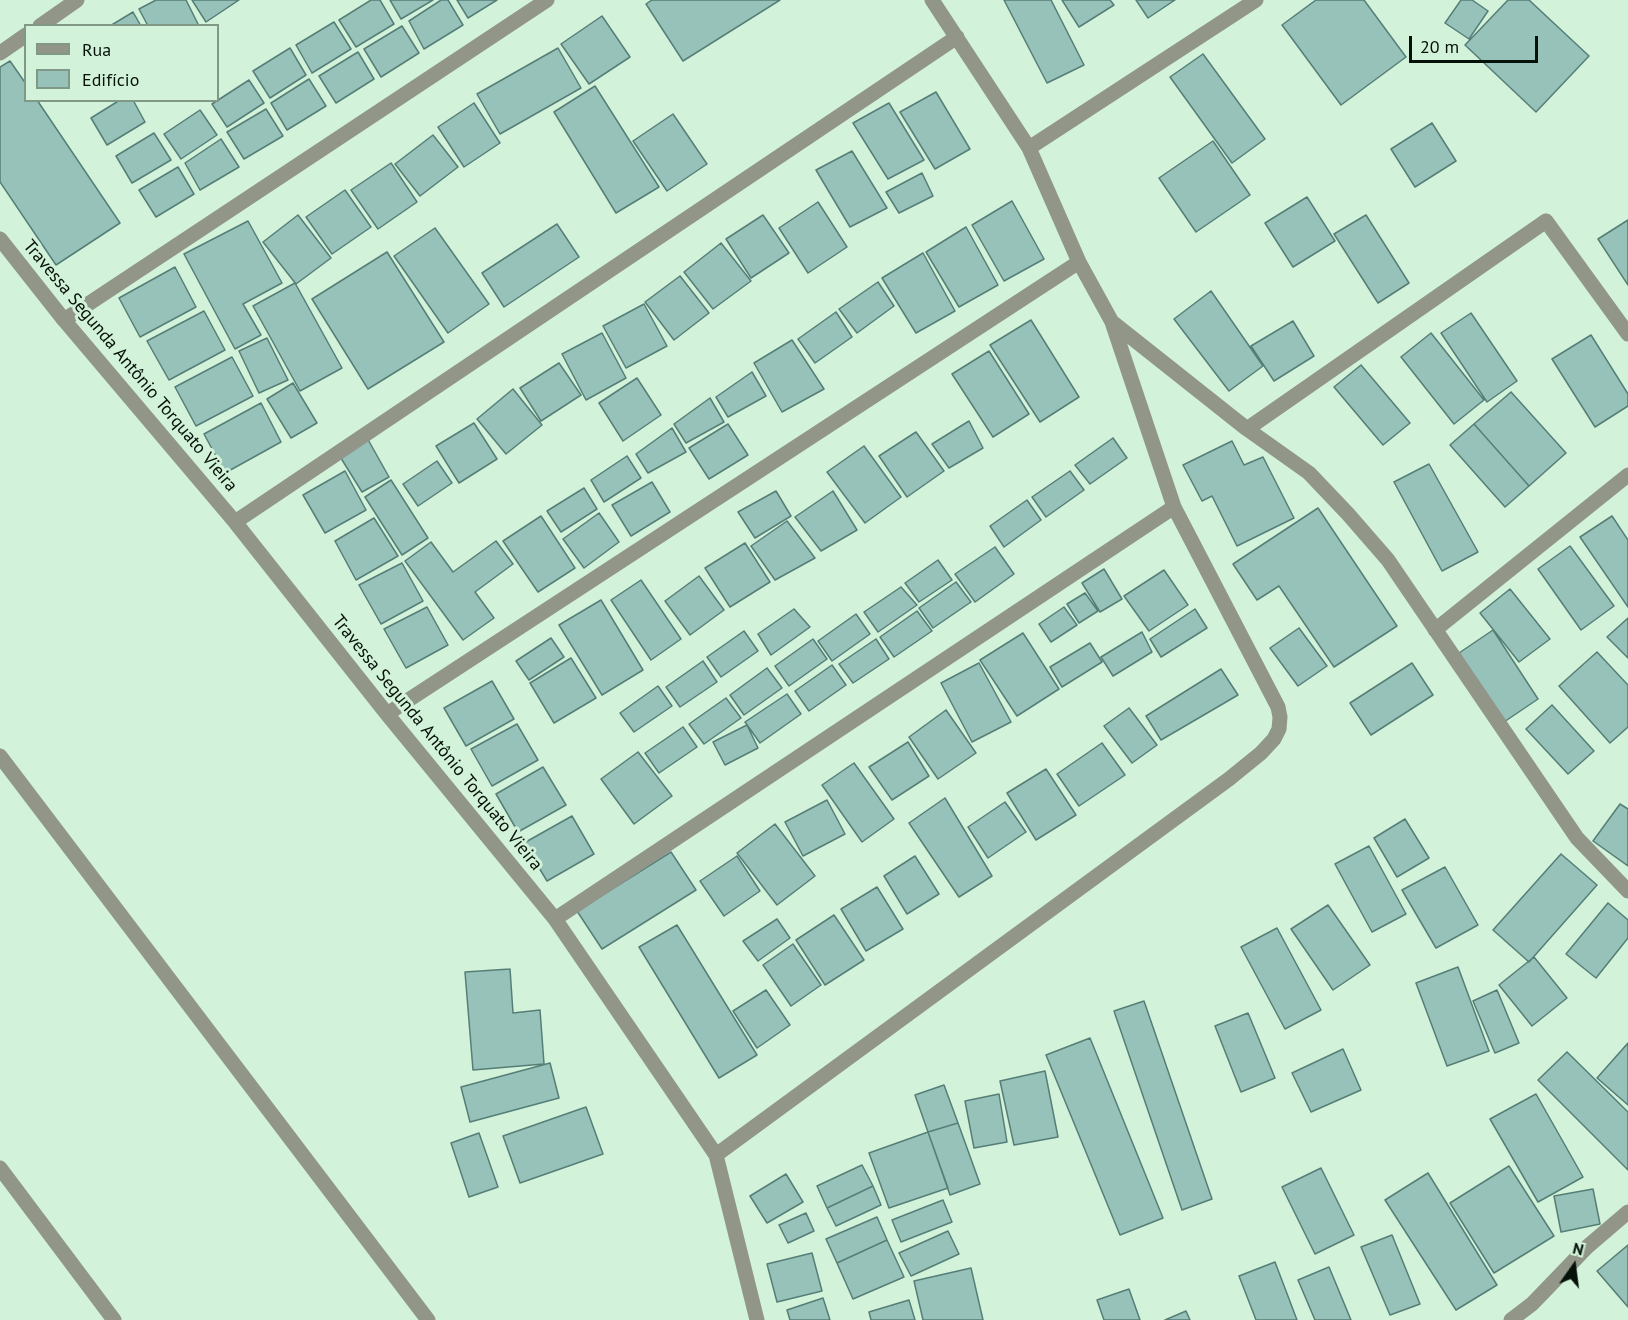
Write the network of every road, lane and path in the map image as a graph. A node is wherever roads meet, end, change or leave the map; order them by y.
1 (77, 0) edge
2 (547, 0) edge
3 (932, 0) edge
4 (1256, 0) edge
5 (43, 24) edge
6 (24, 36) edge
7 (957, 37) junction
8 (0, 53) edge
9 (1029, 148) junction
10 (0, 239) edge
11 (1079, 262) junction
12 (64, 320) junction
13 (1112, 322) junction
14 (1628, 334) edge
15 (1247, 429) junction
16 (1628, 475) edge
17 (1174, 507) junction
18 (235, 522) junction
19 (1435, 630) junction
20 (387, 714) junction
21 (0, 756) edge
22 (1628, 891) edge
23 (555, 919) junction
24 (716, 1155) junction
25 (0, 1168) edge
26 (1628, 1212) edge
27 (114, 1320) edge
28 (428, 1320) edge
29 (757, 1320) edge
30 (1511, 1320) edge

1 - 5 street
2 - 12 street
3 - 7 street
4 - 9 street
6 - 8 street
7 - 9 street
7 - 18 street
9 - 11 street
10 - 12 street, Travessa Segunda Antônio Torquato Vieira
11 - 13 street
11 - 20 street
12 - 18 street, Travessa Segunda Antônio Torquato Vieira
13 - 15 street
13 - 17 street
14 - 15 street
15 - 19 street
16 - 19 street
17 - 23 street
17 - 24 street
18 - 20 street, Travessa Segunda Antônio Torquato Vieira
19 - 22 street
20 - 23 street, Travessa Segunda Antônio Torquato Vieira
21 - 28 street
23 - 24 street, Travessa Segunda Antônio Torquato Vieira
24 - 29 street, Travessa Segunda Antônio Torquato Vieira
25 - 27 street
26 - 30 street

